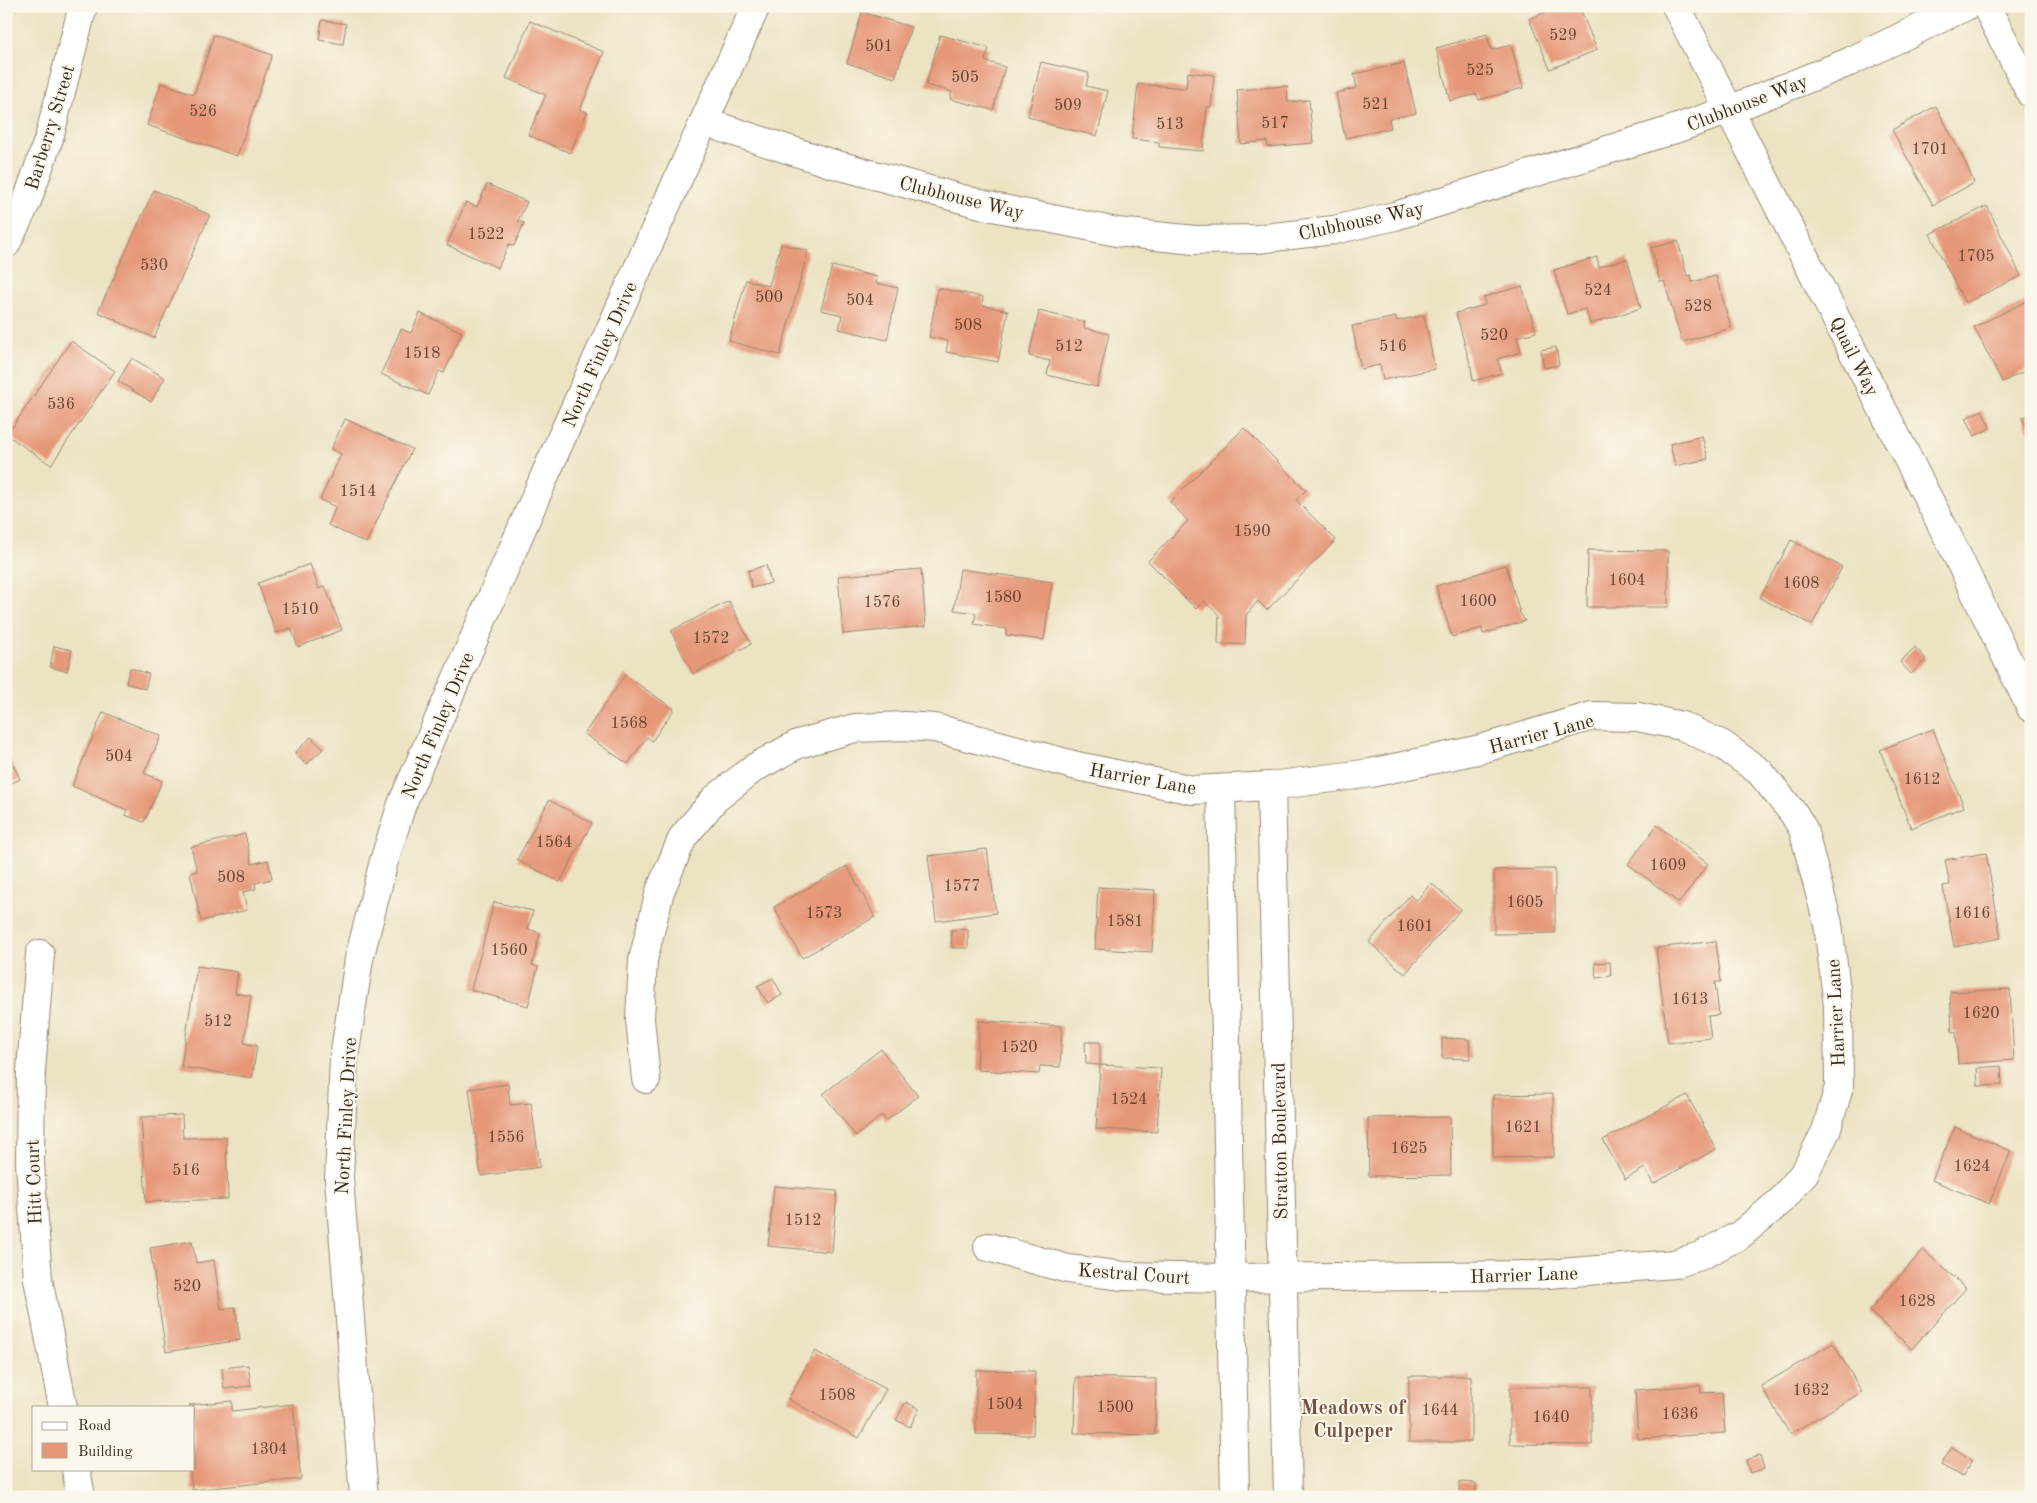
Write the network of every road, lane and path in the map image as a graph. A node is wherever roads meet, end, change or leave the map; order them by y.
1 (83, 6) edge
2 (756, 6) edge
3 (1676, 6) edge
4 (1966, 6) edge
5 (1986, 6) edge
6 (2031, 94) edge
7 (1729, 110) junction
8 (704, 122) junction
9 (6, 244) edge
10 (2031, 708) edge
11 (1271, 786) junction
12 (1221, 789) junction
13 (40, 954) dead end
14 (646, 1078) dead end
15 (988, 1247) dead end
16 (1230, 1278) junction
17 (1282, 1278) junction
18 (63, 1406) edge
19 (76, 1470) edge
20 (81, 1497) edge
21 (364, 1497) edge
22 (1235, 1497) edge
23 (1288, 1497) edge

1 - 9 street, Barberry Street
2 - 8 street, North Finley Drive
3 - 7 street, Quail Way
4 - 7 street, Clubhouse Way
5 - 6 street
7 - 8 street, Clubhouse Way
7 - 10 street, Quail Way
8 - 21 street, North Finley Drive
11 - 12 street, Harrier Lane
11 - 17 street, Stratton Boulevard
11 - 17 street, Harrier Lane
12 - 14 street, Harrier Lane
12 - 16 street
13 - 18 street, Hitt Court
15 - 16 street, Kestral Court
16 - 17 street, Kestral Court
16 - 22 street
17 - 23 street, Stratton Boulevard
19 - 20 street

